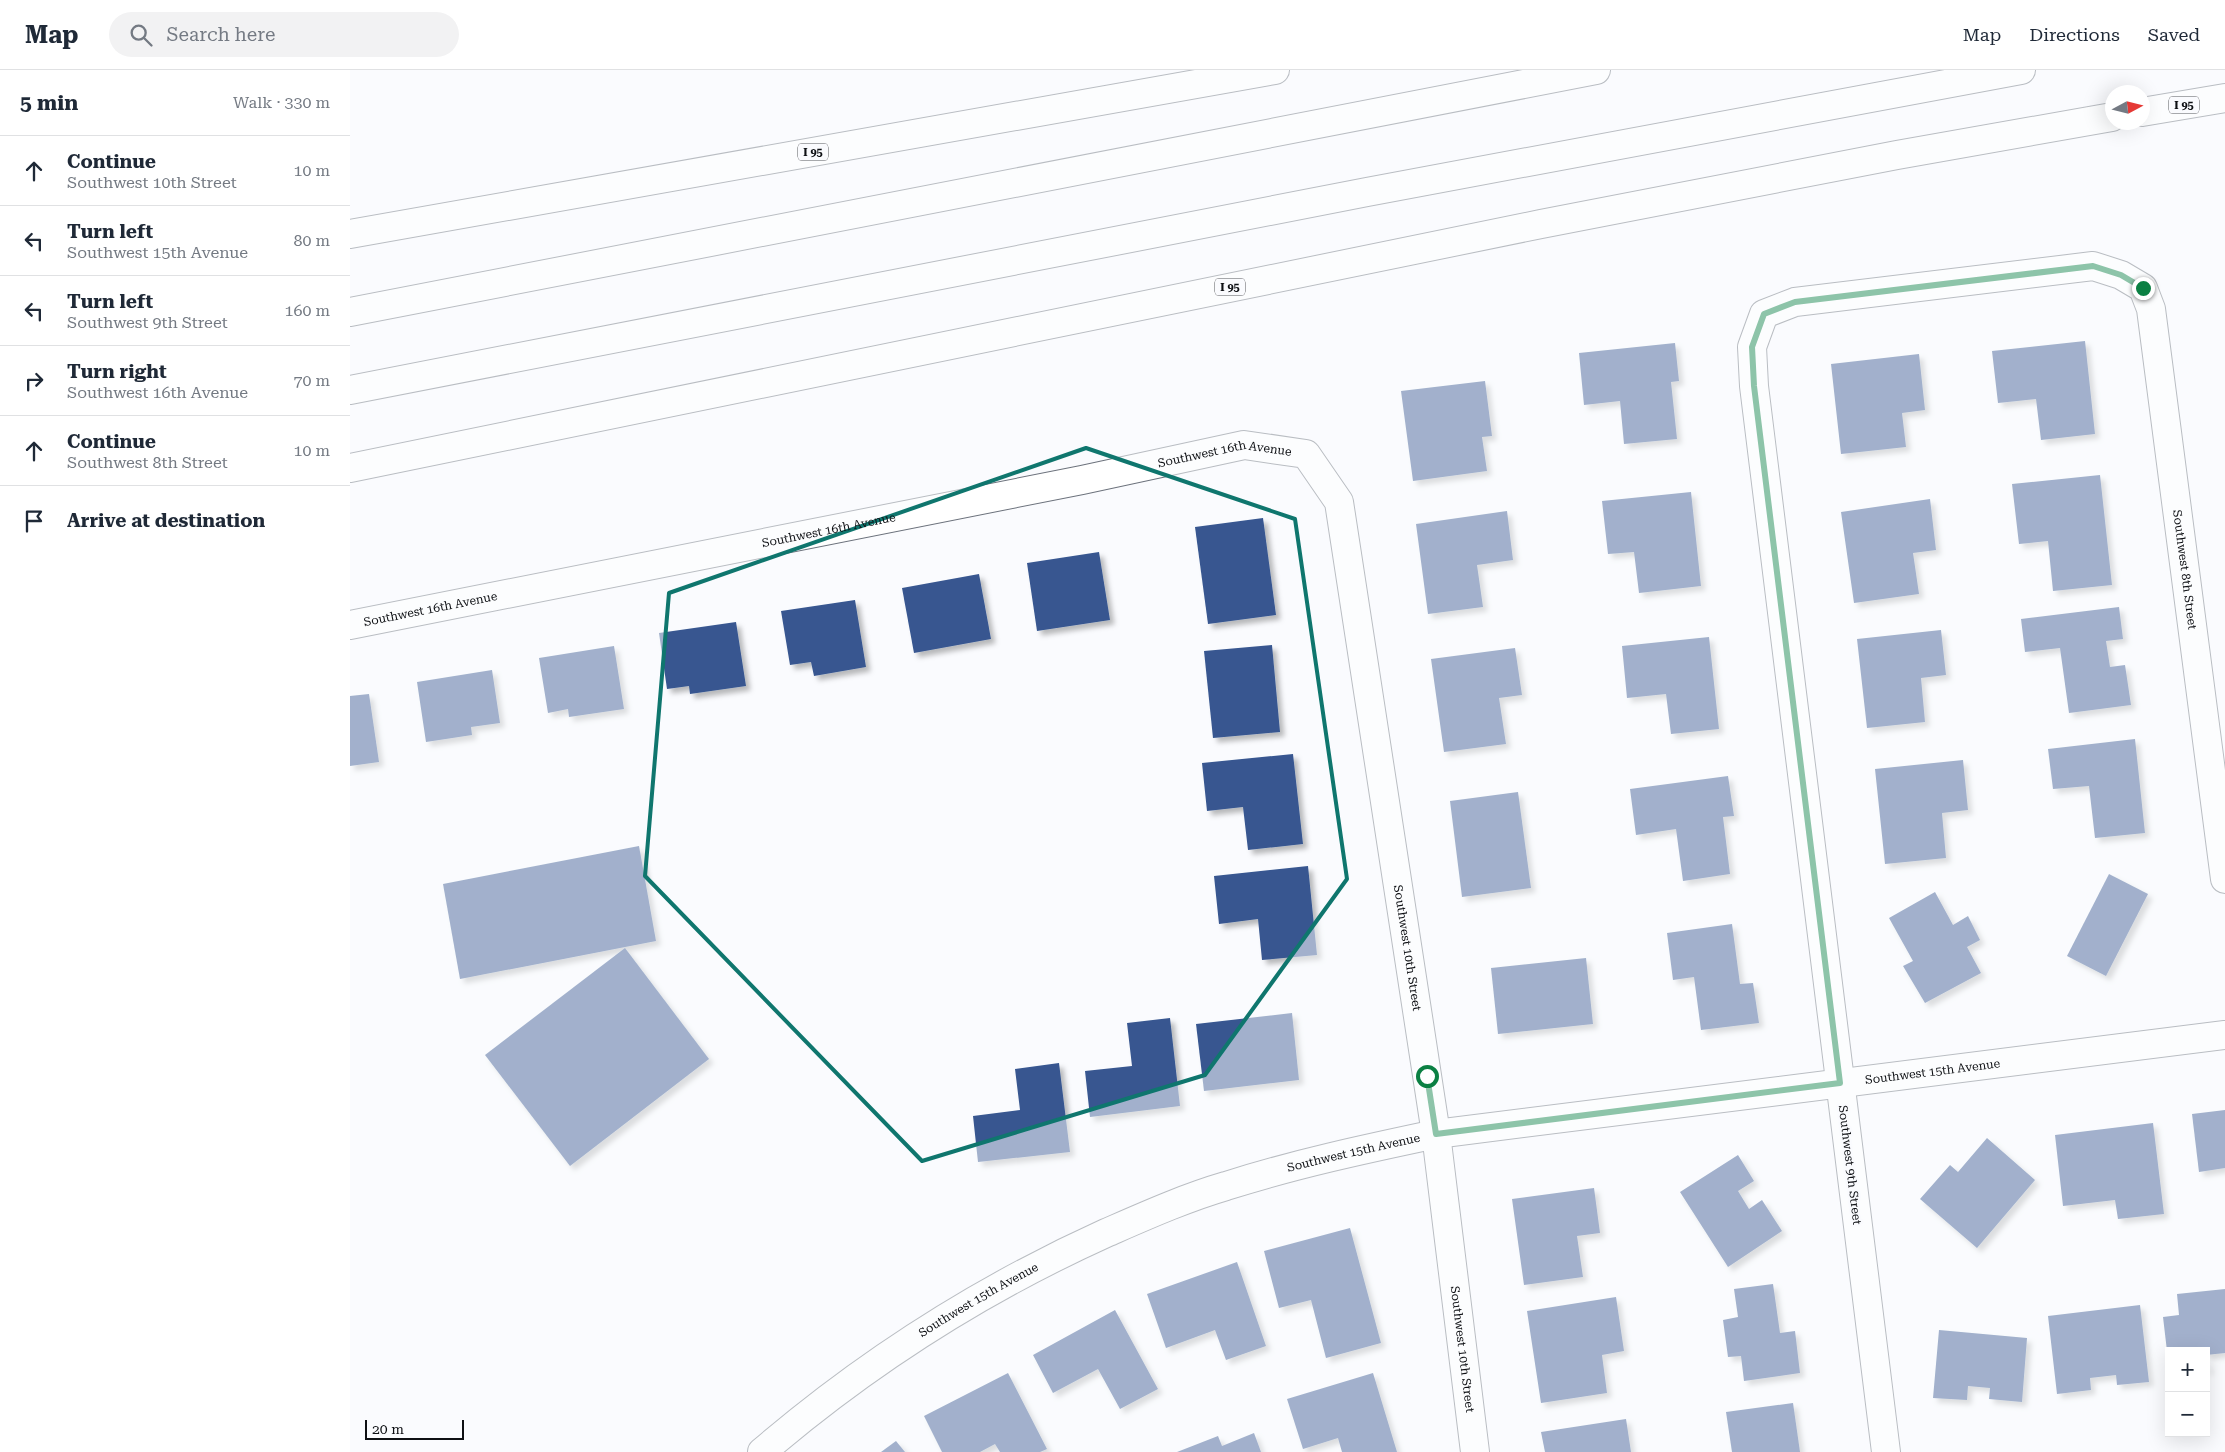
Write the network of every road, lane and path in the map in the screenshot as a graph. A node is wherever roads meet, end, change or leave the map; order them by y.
1 (1275, 70) edge
2 (1596, 70) edge
3 (2021, 70) edge
4 (2225, 98) edge
5 (2150, 111) edge
6 (2105, 118) edge
7 (350, 234) edge
8 (350, 312) edge
9 (1764, 314) joint
10 (350, 390) edge
11 (1306, 454) joint
12 (350, 468) edge
13 (350, 626) edge
14 (2225, 879) edge
15 (2225, 1035) edge
16 (1840, 1083) junction
17 (1436, 1134) junction
18 (762, 1452) edge
19 (1475, 1452) edge
20 (1886, 1452) edge

1 - 7 main road, I 95
2 - 8 main road
3 - 10 main road
4 - 5 main road, I 95
6 - 12 main road, I 95
9 - 14 main road, Southwest 8th Street
9 - 16 main road, Southwest 9th Street
11 - 13 main road, Southwest 16th Avenue
11 - 17 main road, Southwest 10th Street
15 - 16 main road, Southwest 15th Avenue
16 - 17 main road, Southwest 15th Avenue
16 - 20 main road, Southwest 9th Street
17 - 18 main road, Southwest 15th Avenue
17 - 19 main road, Southwest 10th Street

